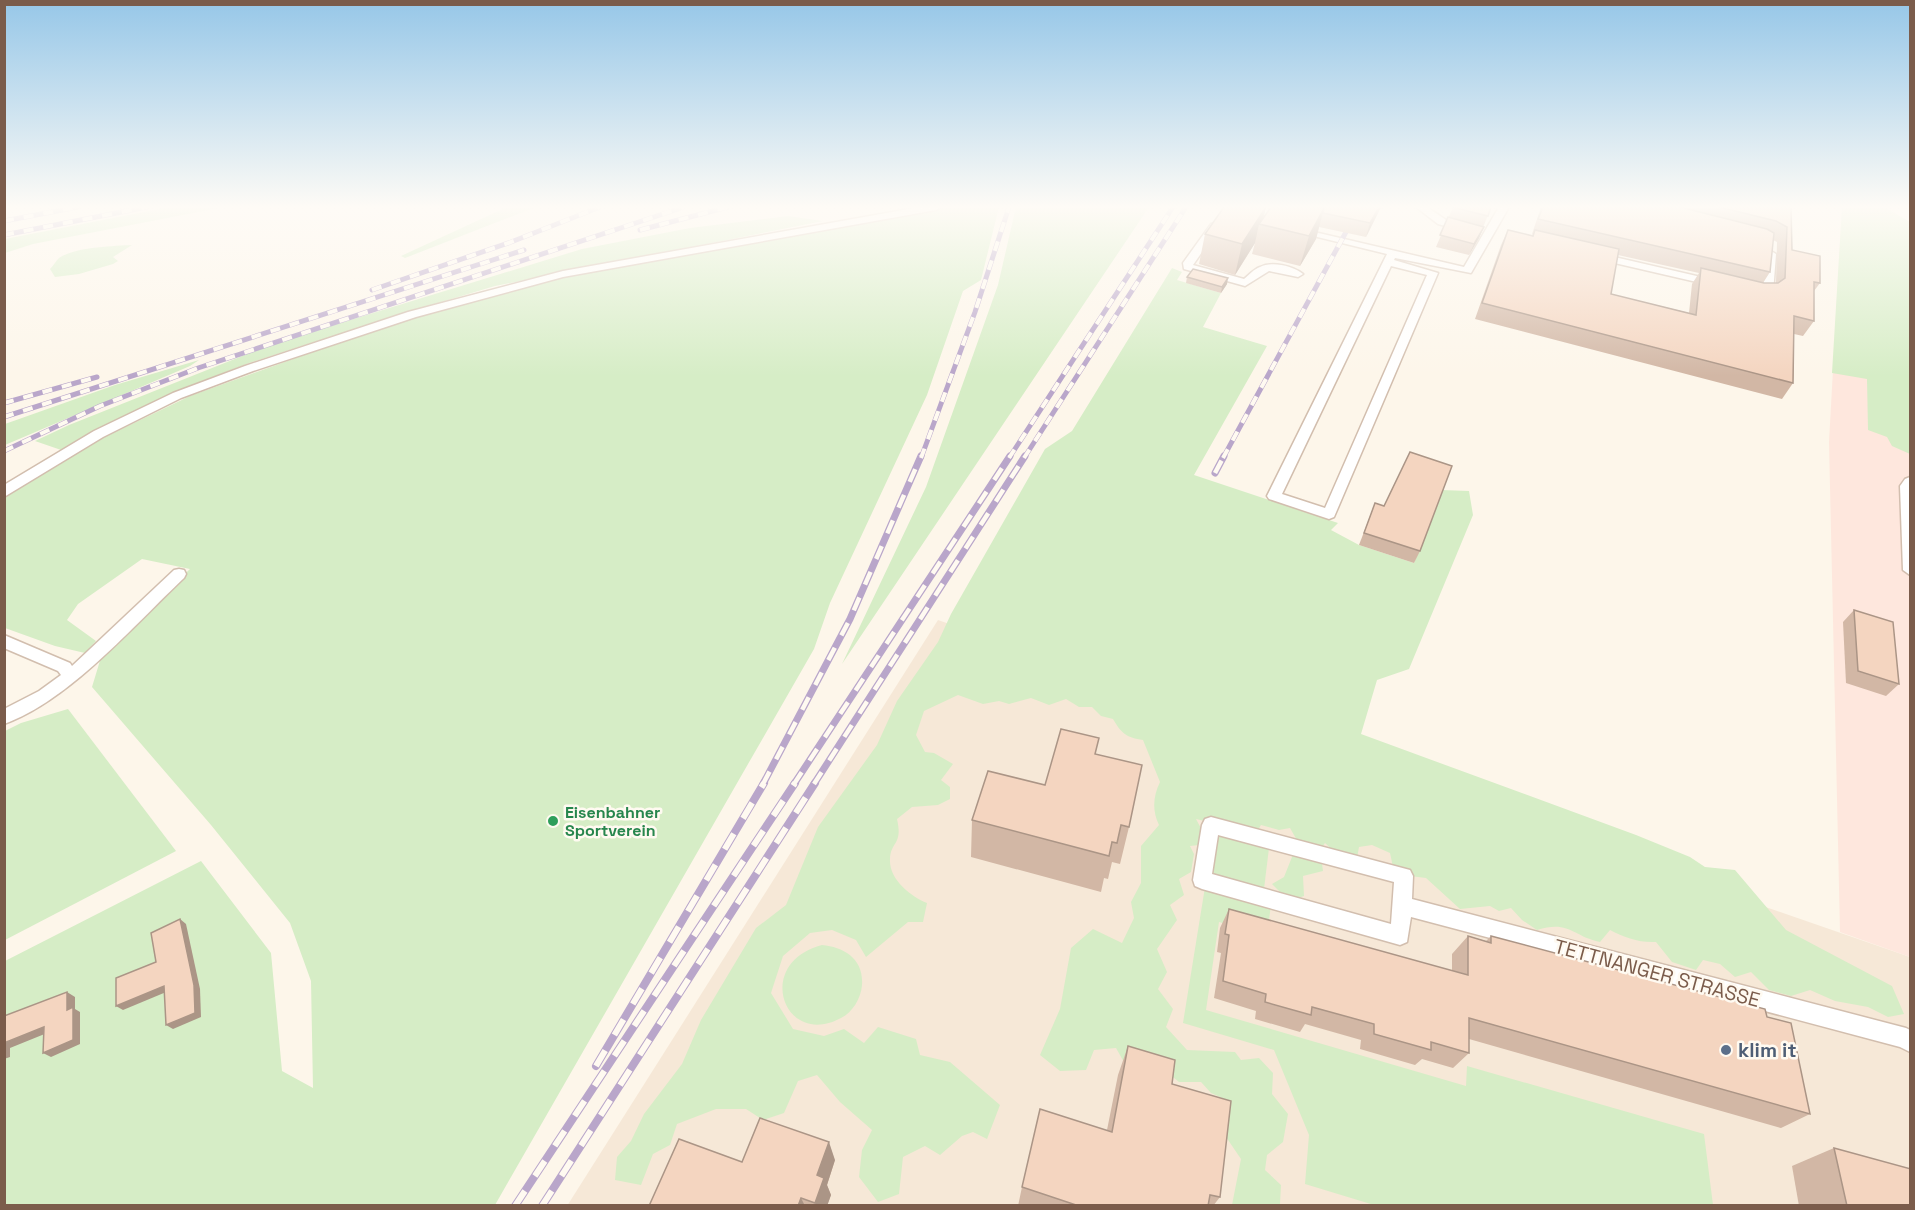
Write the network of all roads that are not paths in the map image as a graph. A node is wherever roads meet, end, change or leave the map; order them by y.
1 (622, 263) edge
2 (1188, 263) edge
3 (1388, 263) edge
4 (1408, 263) edge
5 (1426, 263) edge
6 (1471, 263) edge
7 (1628, 263) edge
8 (1770, 263) edge
9 (1298, 274) dead end
10 (1720, 285) edge
11 (1743, 290) edge
12 (1911, 482) edge
13 (4, 492) edge
14 (1911, 570) edge
15 (179, 574) dead end
16 (4, 641) edge
17 (70, 677) junction
18 (4, 717) edge
19 (1403, 906) junction
20 (1911, 1042) edge

1 - 13 lane
2 - 9 lane
3 - 4 lane
5 - 6 lane
7 - 10 lane
8 - 11 lane
12 - 14 lane
15 - 17 lane
16 - 17 lane
17 - 18 lane
19 - 19 lane
19 - 20 lane, TETTNANGER STRASSE

